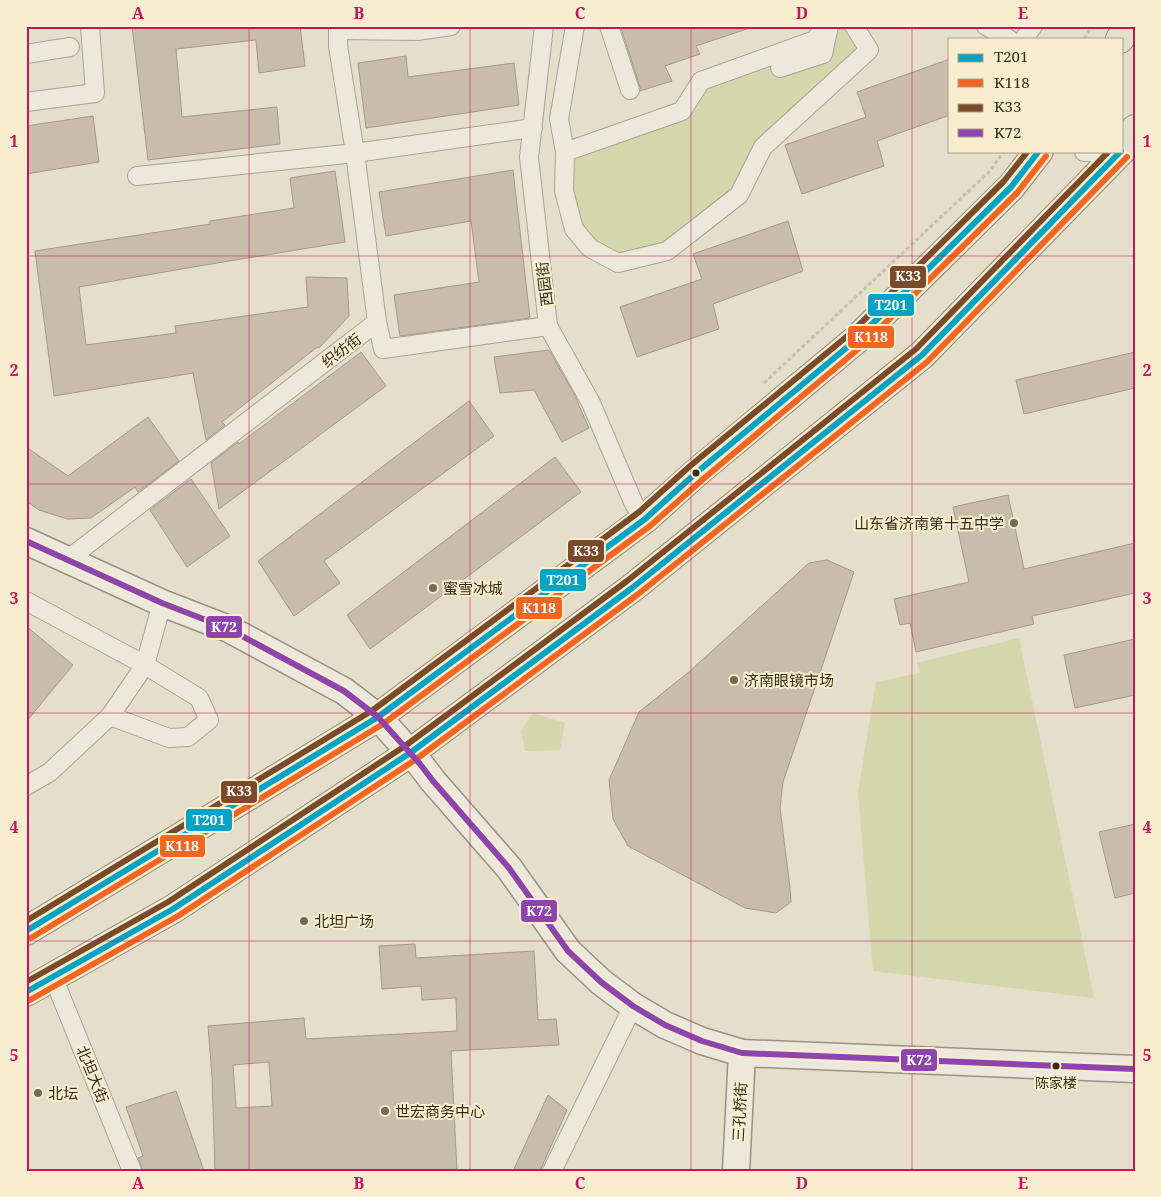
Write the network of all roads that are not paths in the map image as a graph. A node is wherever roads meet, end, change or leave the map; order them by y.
1 (90, 26) edge
2 (451, 26) edge
3 (544, 26) edge
4 (575, 26) edge
5 (609, 26) edge
6 (825, 26) edge
7 (829, 26) edge
8 (854, 26) edge
9 (986, 26) edge
10 (1033, 26) edge
11 (1128, 26) edge
12 (338, 28) edge
13 (1007, 38) edge
14 (1025, 38) edge
15 (1121, 38) edge
16 (70, 47) dead end
17 (26, 54) edge
18 (780, 68) dead end
19 (630, 90) dead end
20 (26, 102) edge
21 (533, 128) junction
22 (565, 152) junction
23 (1039, 152) edge
24 (1084, 152) edge
25 (1106, 152) edge
26 (1116, 152) edge
27 (355, 153) junction
28 (137, 176) dead end
29 (377, 322) junction
30 (548, 326) junction
31 (645, 519) junction
32 (26, 541) edge
33 (68, 560) junction
34 (26, 601) edge
35 (162, 603) junction
36 (145, 665) junction
37 (110, 716) junction
38 (378, 717) junction
39 (410, 754) junction
40 (26, 786) edge
41 (26, 931) edge
42 (53, 977) junction
43 (26, 992) edge
44 (633, 1006) junction
45 (742, 1053) junction
46 (1135, 1069) edge
47 (132, 1171) edge
48 (552, 1171) edge
49 (736, 1171) edge

1 - 20 street
2 - 12 street
3 - 21 street, 西园街
4 - 22 street
5 - 19 street
6 - 22 street
7 - 18 street
8 - 22 street
9 - 13 street
10 - 14 street
11 - 15 main road
12 - 27 street
16 - 17 street
21 - 27 street
21 - 30 street, 西园街
23 - 31 main road
24 - 25 street
26 - 39 main road
27 - 28 street
27 - 29 street
29 - 30 street
29 - 33 street, 织纺街
30 - 31 street, 西园街
31 - 38 main road
32 - 33 main road
33 - 35 main road
34 - 36 street
35 - 36 street
35 - 38 main road
36 - 37 street
36 - 37 street
37 - 40 street
38 - 39 main road
38 - 41 main road
39 - 42 main road
39 - 44 main road
42 - 43 main road
42 - 47 street, 北坦大街
44 - 45 main road
44 - 48 street
45 - 46 main road
45 - 49 main road, 三孔桥街

